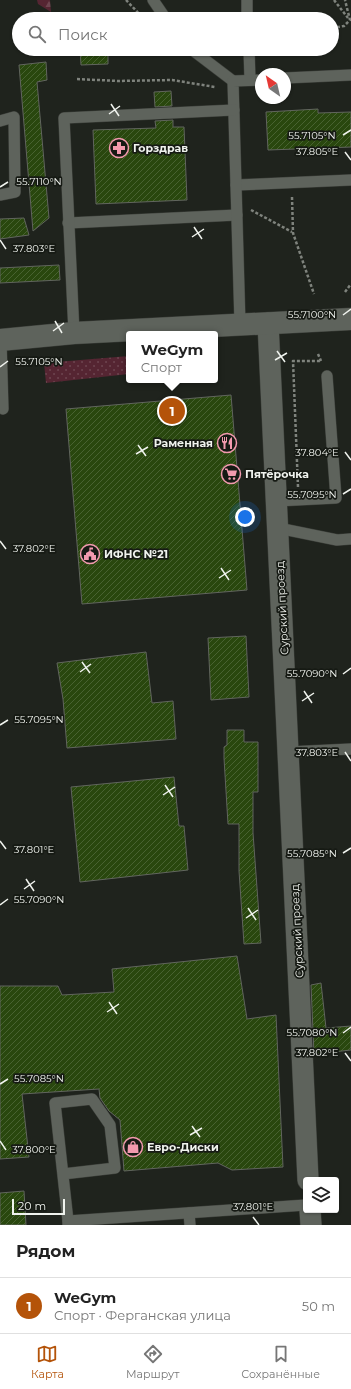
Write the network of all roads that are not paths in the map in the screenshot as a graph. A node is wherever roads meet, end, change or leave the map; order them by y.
1 (153, 0) edge
2 (246, 0) edge
3 (161, 12) edge
4 (247, 12) edge
5 (199, 56) edge
6 (251, 56) edge
7 (255, 76) edge
8 (351, 76) edge
9 (291, 78) edge
10 (255, 80) edge
11 (233, 84) junction
12 (234, 110) junction
13 (0, 121) edge
14 (351, 180) edge
15 (236, 185) junction
16 (0, 195) edge
17 (237, 215) junction
18 (68, 223) junction
19 (351, 319) edge
20 (268, 323) junction
21 (240, 324) junction
22 (74, 333) junction
23 (0, 340) edge
24 (327, 376) dead end
25 (3, 409) dead end
26 (277, 501) junction
27 (278, 528) junction
28 (350, 539) dead end
29 (351, 749) edge
30 (288, 752) junction
31 (63, 1174) junction
32 (308, 1177) edge
33 (303, 1205) edge
34 (190, 1213) junction
35 (310, 1213) edge
36 (68, 1223) edge
37 (190, 1225) edge
38 (311, 1225) edge

1 - 3 lane
2 - 4 lane
5 - 11 lane
6 - 7 lane
8 - 9 lane
10 - 11 lane
11 - 12 lane
12 - 15 lane
12 - 18 lane
13 - 16 lane
14 - 15 lane
15 - 17 lane
17 - 18 lane
17 - 21 lane
18 - 22 lane
19 - 20 street
20 - 21 street
20 - 26 street, Сурский проезд
21 - 22 street
22 - 23 street
23 - 25 lane
24 - 26 lane
26 - 27 street, Сурский проезд
27 - 28 lane
27 - 30 street, Сурский проезд
29 - 30 lane
30 - 32 street, Сурский проезд
31 - 31 lane
31 - 36 lane
33 - 34 lane
34 - 36 lane
34 - 37 lane
35 - 38 street

